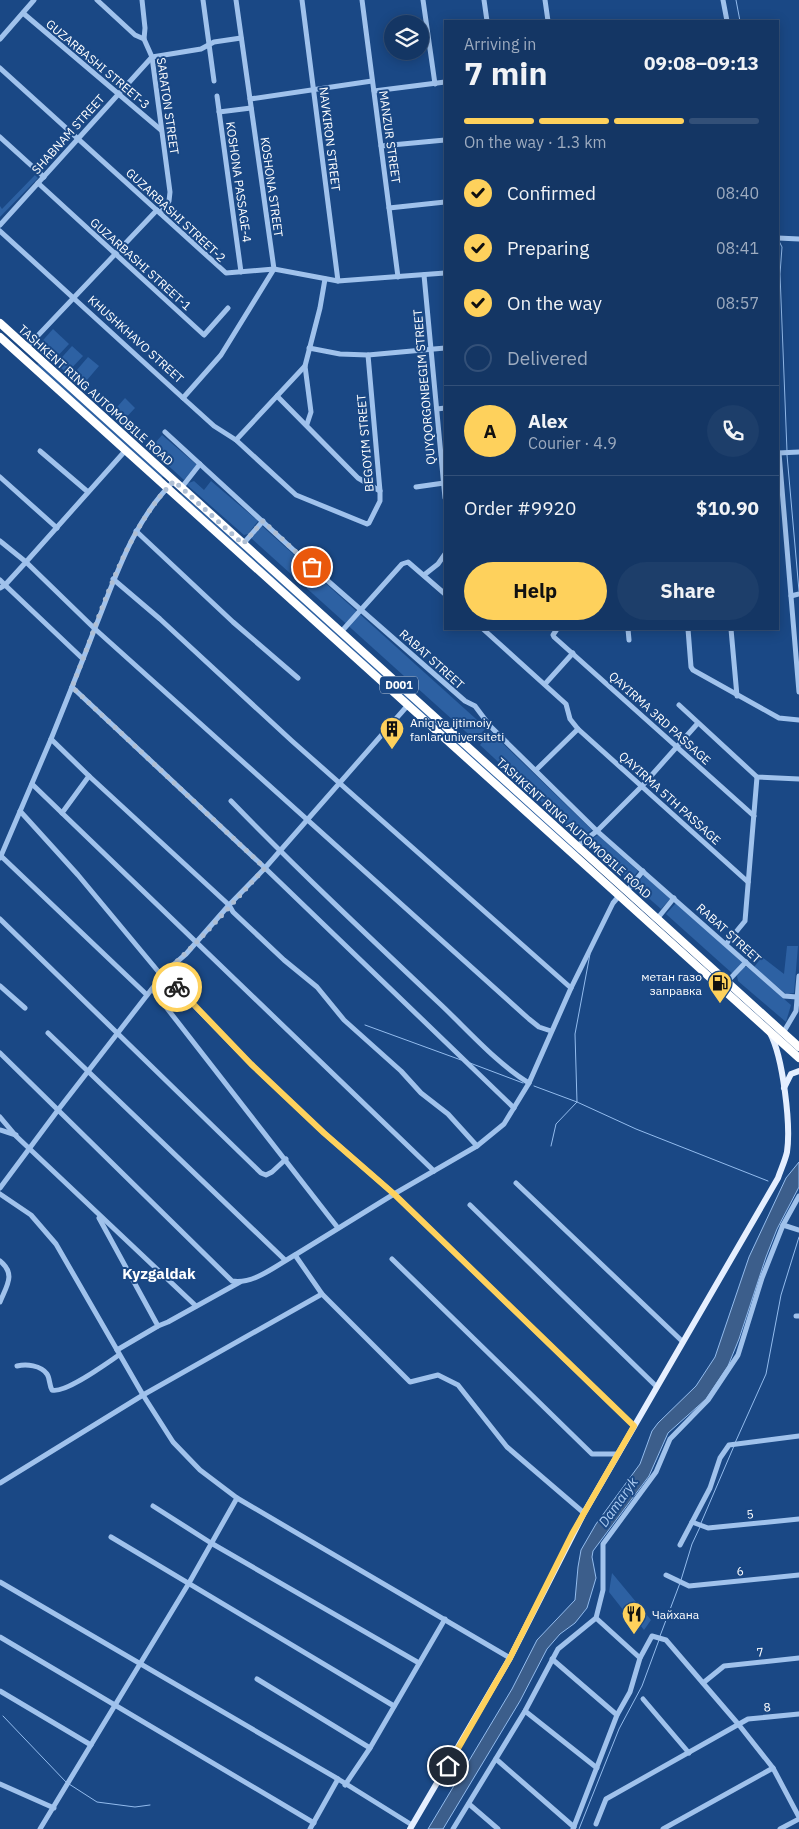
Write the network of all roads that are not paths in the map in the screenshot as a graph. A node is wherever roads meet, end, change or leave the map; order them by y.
1 (34, 0) edge
2 (97, 0) edge
3 (142, 0) edge
4 (203, 0) edge
5 (236, 0) edge
6 (302, 0) edge
7 (362, 0) edge
8 (423, 0) edge
9 (484, 0) edge
10 (545, 0) edge
11 (723, 0) edge
12 (727, 0) edge
13 (23, 13) junction
14 (487, 20) edge
15 (548, 20) edge
16 (726, 20) edge
17 (0, 38) edge
18 (241, 38) junction
19 (144, 39) junction
20 (209, 45) junction
21 (152, 57) junction
22 (0, 68) edge
23 (214, 81) dead end
24 (372, 81) junction
25 (444, 82) edge
26 (435, 84) junction
27 (314, 90) junction
28 (374, 91) junction
29 (117, 95) junction
30 (217, 96) dead end
31 (250, 99) junction
32 (251, 108) junction
33 (219, 112) junction
34 (161, 130) junction
35 (0, 137) edge
36 (78, 139) junction
37 (444, 140) edge
38 (381, 146) junction
39 (44, 177) junction
40 (38, 184) junction
41 (444, 202) edge
42 (389, 208) junction
43 (158, 212) junction
44 (0, 225) edge
45 (0, 231) edge
46 (779, 238) edge
47 (799, 239) edge
48 (117, 255) junction
49 (274, 269) junction
50 (241, 272) junction
51 (444, 273) edge
52 (424, 275) junction
53 (398, 277) junction
54 (325, 279) junction
55 (338, 281) junction
56 (76, 298) junction
57 (228, 308) dead end
58 (0, 323) edge
59 (0, 337) edge
60 (309, 348) junction
61 (444, 348) edge
62 (30, 350) junction
63 (430, 350) junction
64 (368, 356) junction
65 (25, 360) junction
66 (305, 366) junction
67 (277, 396) junction
68 (183, 398) junction
69 (436, 408) junction
70 (444, 408) edge
71 (307, 424) junction
72 (165, 432) dead end
73 (236, 440) junction
74 (125, 450) junction
75 (40, 451) dead end
76 (799, 452) edge
77 (779, 453) edge
78 (779, 463) edge
79 (200, 464) junction
80 (444, 469) edge
81 (0, 477) edge
82 (174, 481) junction
83 (444, 483) joint
84 (416, 487) dead end
85 (167, 488) junction
86 (182, 488) junction
87 (380, 490) junction
88 (88, 492) junction
89 (263, 521) junction
90 (779, 526) edge
91 (785, 526) junction
92 (57, 528) junction
93 (136, 531) junction
94 (0, 541) edge
95 (243, 544) junction
96 (444, 555) edge
97 (26, 562) junction
98 (424, 575) junction
99 (113, 579) junction
100 (0, 580) edge
101 (2, 586) edge
102 (444, 593) edge
103 (799, 594) edge
104 (791, 596) junction
105 (360, 608) junction
106 (95, 629) junction
107 (485, 630) edge
108 (556, 630) edge
109 (628, 630) edge
110 (688, 630) edge
111 (731, 630) edge
112 (341, 632) junction
113 (629, 640) dead end
114 (573, 653) junction
115 (83, 659) junction
116 (298, 678) dead end
117 (545, 684) junction
118 (72, 687) junction
119 (799, 692) edge
120 (737, 696) junction
121 (408, 705) junction
122 (679, 705) dead end
123 (799, 720) edge
124 (698, 723) junction
125 (578, 729) junction
126 (51, 739) junction
127 (677, 746) junction
128 (536, 770) junction
129 (88, 776) junction
130 (757, 777) junction
131 (799, 779) edge
132 (340, 781) junction
133 (32, 784) junction
134 (642, 786) junction
135 (231, 801) dead end
136 (20, 812) junction
137 (62, 813) junction
138 (754, 816) junction
139 (308, 819) junction
140 (597, 831) junction
141 (577, 846) junction
142 (280, 851) junction
143 (586, 854) junction
144 (0, 857) edge
145 (580, 861) junction
146 (265, 868) junction
147 (643, 871) junction
148 (748, 882) junction
149 (627, 891) junction
150 (619, 896) junction
151 (674, 898) junction
152 (229, 906) junction
153 (657, 919) junction
154 (0, 920) edge
155 (197, 942) junction
156 (726, 944) junction
157 (746, 962) junction
158 (164, 974) junction
159 (799, 976) edge
160 (727, 982) junction
161 (0, 986) edge
162 (571, 988) junction
163 (152, 989) junction
164 (147, 995) junction
165 (737, 997) junction
166 (797, 997) junction
167 (25, 1008) dead end
168 (768, 1030) junction
169 (552, 1031) junction
170 (48, 1033) dead end
171 (118, 1033) junction
172 (783, 1033) junction
173 (799, 1047) edge
174 (0, 1053) edge
175 (799, 1058) edge
176 (799, 1071) edge
177 (88, 1072) junction
178 (529, 1082) junction
179 (784, 1092) junction
180 (514, 1108) junction
181 (58, 1110) junction
182 (0, 1117) edge
183 (0, 1130) edge
184 (16, 1136) junction
185 (477, 1146) junction
186 (30, 1148) junction
187 (286, 1159) junction
188 (434, 1171) junction
189 (516, 1183) dead end
190 (0, 1188) edge
191 (0, 1194) edge
192 (394, 1194) junction
193 (799, 1196) edge
194 (470, 1205) dead end
195 (97, 1213) junction
196 (783, 1225) junction
197 (338, 1228) junction
198 (799, 1230) edge
199 (295, 1255) junction
200 (392, 1259) dead end
201 (285, 1260) junction
202 (0, 1261) edge
203 (240, 1282) junction
204 (322, 1294) junction
205 (0, 1302) edge
206 (196, 1306) junction
207 (158, 1326) junction
208 (683, 1342) junction
209 (118, 1352) junction
210 (17, 1366) dead end
211 (657, 1387) junction
212 (143, 1395) junction
213 (634, 1426) junction
214 (799, 1436) edge
215 (618, 1454) junction
216 (0, 1483) edge
217 (237, 1498) junction
218 (153, 1506) dead end
219 (584, 1513) junction
220 (799, 1519) edge
221 (695, 1523) junction
222 (111, 1537) dead end
223 (211, 1543) junction
224 (680, 1545) dead end
225 (666, 1575) dead end
226 (799, 1575) edge
227 (0, 1582) edge
228 (189, 1583) junction
229 (596, 1618) junction
230 (445, 1619) junction
231 (0, 1637) edge
232 (510, 1658) junction
233 (640, 1658) junction
234 (799, 1658) edge
235 (552, 1659) junction
236 (419, 1663) junction
237 (140, 1664) junction
238 (257, 1679) dead end
239 (703, 1683) junction
240 (0, 1691) edge
241 (643, 1699) dead end
242 (115, 1706) junction
243 (394, 1706) junction
244 (525, 1711) junction
245 (799, 1714) edge
246 (617, 1715) junction
247 (740, 1725) junction
248 (91, 1745) junction
249 (370, 1748) junction
250 (689, 1753) junction
251 (496, 1759) junction
252 (597, 1768) junction
253 (773, 1768) junction
254 (338, 1779) junction
255 (0, 1784) edge
256 (346, 1785) junction
257 (469, 1804) junction
258 (54, 1808) junction
259 (799, 1818) edge
260 (314, 1823) junction
261 (596, 1824) dead end
262 (411, 1827) edge
263 (574, 1828) edge
264 (40, 1829) edge
265 (310, 1829) edge
266 (453, 1829) edge
267 (498, 1829) edge
268 (663, 1829) edge
269 (780, 1829) edge

1 - 13 street
2 - 19 street
3 - 19 street, SARATON STREET
4 - 20 street
5 - 18 street, KOSHONA STREET
6 - 27 street, NAVKIRON STREET
7 - 24 street, MANZUR STREET
8 - 26 street
9 - 14 street
10 - 15 street
11 - 12 street
11 - 16 street
13 - 17 street
13 - 29 street, GUZARBASHI STREET-3
18 - 20 street
18 - 31 street, KOSHONA STREET
19 - 21 street, SARATON STREET
20 - 21 street
20 - 23 street
21 - 29 street, SHABNAM STREET
21 - 34 street, SARATON STREET
22 - 36 street, GUZARBASHI STREET-2
24 - 27 street
24 - 28 street, MANZUR STREET
25 - 26 street
26 - 28 street
27 - 31 street
27 - 55 street, NAVKIRON STREET
28 - 38 street, MANZUR STREET
29 - 34 street, GUZARBASHI STREET-3
29 - 36 street, SHABNAM STREET
30 - 33 street, KOSHONA PASSAGE-4
31 - 32 street, KOSHONA STREET
32 - 33 street
32 - 49 street, KOSHONA STREET
33 - 50 street, KOSHONA PASSAGE-4
34 - 43 street, SARATON STREET
35 - 39 street
36 - 39 street, SHABNAM STREET
36 - 43 street, GUZARBASHI STREET-2
37 - 38 street
38 - 42 street, MANZUR STREET
39 - 40 street, SHABNAM STREET
40 - 44 street, SHABNAM STREET
40 - 48 street, GUZARBASHI STREET-1
41 - 42 street
42 - 53 street, MANZUR STREET
43 - 48 street, SARATON STREET
43 - 50 street, GUZARBASHI STREET-2
45 - 56 street, KHUSHKHAVO STREET
46 - 47 street
48 - 56 street, SARATON STREET
48 - 57 street, GUZARBASHI STREET-1
49 - 50 street, GUZARBASHI STREET-2
49 - 54 street, GUZARBASHI STREET-2
49 - 68 street, KHUSHKHAVO STREET
51 - 52 street, GUZARBASHI STREET-2
52 - 53 street, GUZARBASHI STREET-2
52 - 63 street, QUYQORGONBEGIM STREET
53 - 55 street, GUZARBASHI STREET-2
54 - 55 street, GUZARBASHI STREET-2
54 - 60 street
56 - 62 street, SARATON STREET
56 - 68 street, KHUSHKHAVO STREET
58 - 62 highway, TASHKENT RING AUTOMOBILE ROAD / D001
59 - 65 highway, TASHKENT RING AUTOMOBILE ROAD / D001
60 - 64 street
60 - 66 street
61 - 63 street
62 - 65 highway
62 - 82 highway, TASHKENT RING AUTOMOBILE ROAD / D001
63 - 64 street
63 - 69 street, QUYQORGONBEGIM STREET
64 - 87 street, BEGOYIM STREET
65 - 74 highway, TASHKENT RING AUTOMOBILE ROAD / D001
66 - 67 street
66 - 71 street
67 - 71 street
67 - 73 street
68 - 73 street
69 - 70 street
69 - 80 street, QUYQORGONBEGIM STREET
71 - 87 street
72 - 79 street, RABAT STREET
73 - 87 street, BEGOYIM STREET
74 - 85 highway, TASHKENT RING AUTOMOBILE ROAD / D001
74 - 88 street
75 - 88 street
76 - 77 street
78 - 91 street
79 - 86 street
79 - 89 street, RABAT STREET
80 - 83 street, QUYQORGONBEGIM STREET
81 - 92 street
82 - 85 street
82 - 86 highway, TASHKENT RING AUTOMOBILE ROAD / D001
83 - 84 street
85 - 93 street
85 - 121 highway, TASHKENT RING AUTOMOBILE ROAD / D001
86 - 95 highway, TASHKENT RING AUTOMOBILE ROAD / D001
88 - 92 street
89 - 95 street
89 - 105 street, RABAT STREET
90 - 91 street
91 - 104 street
92 - 97 street
93 - 99 street
93 - 116 street
94 - 97 street
95 - 112 highway, TASHKENT RING AUTOMOBILE ROAD / D001
96 - 98 street
97 - 101 street
97 - 106 street
98 - 102 street
98 - 105 street
99 - 106 street
99 - 132 street
100 - 101 street
101 - 115 street
103 - 104 street
104 - 119 street
105 - 112 street
105 - 128 street, RABAT STREET
106 - 115 street
106 - 139 street
107 - 117 street
108 - 114 street, QAYIRMA 3RD PASSAGE
109 - 113 street
110 - 120 street
111 - 120 street
112 - 141 highway, TASHKENT RING AUTOMOBILE ROAD / D001
114 - 117 street
114 - 127 street, QAYIRMA 3RD PASSAGE
115 - 118 street
117 - 125 street
118 - 126 street
118 - 146 street
120 - 123 street
121 - 132 street
121 - 145 highway, TASHKENT RING AUTOMOBILE ROAD / D001
122 - 124 street
124 - 127 street
124 - 130 street
125 - 128 street
125 - 134 street, QAYIRMA 5TH PASSAGE
126 - 129 street
126 - 133 street
127 - 134 street
127 - 138 street, QAYIRMA 3RD PASSAGE
128 - 140 street, RABAT STREET
129 - 137 street
129 - 152 street
130 - 131 street
130 - 138 street
132 - 139 street
132 - 162 street
133 - 136 street
133 - 137 street
134 - 140 street
134 - 148 street, QAYIRMA 5TH PASSAGE
135 - 142 street
136 - 144 street
136 - 158 street
137 - 155 street
138 - 148 street
139 - 142 street
139 - 169 street
140 - 141 street
140 - 147 street, RABAT STREET
141 - 143 highway, TASHKENT RING AUTOMOBILE ROAD / D001
142 - 146 street
142 - 178 street
143 - 145 highway
143 - 149 highway, TASHKENT RING AUTOMOBILE ROAD / D001
144 - 164 street
145 - 150 highway, TASHKENT RING AUTOMOBILE ROAD / D001
146 - 152 street
146 - 180 street
147 - 149 street
147 - 151 street, RABAT STREET
148 - 156 street
149 - 153 highway, TASHKENT RING AUTOMOBILE ROAD / D001
150 - 162 street
150 - 165 highway, TASHKENT RING AUTOMOBILE ROAD / D001
151 - 153 street
151 - 156 street, RABAT STREET
152 - 155 street
152 - 185 street
153 - 160 highway, TASHKENT RING AUTOMOBILE ROAD / D001
154 - 171 street
155 - 158 street
155 - 188 street
156 - 157 street, RABAT STREET
157 - 160 street
157 - 166 street, RABAT STREET
158 - 163 street
158 - 192 street
159 - 166 street
160 - 165 highway, TASHKENT RING AUTOMOBILE ROAD / D001
161 - 167 street
162 - 169 street
163 - 164 street
163 - 187 street
164 - 171 street
165 - 168 highway, TASHKENT RING AUTOMOBILE ROAD / D001
165 - 172 highway, TASHKENT RING AUTOMOBILE ROAD / D001
166 - 172 street
168 - 175 highway, TASHKENT RING AUTOMOBILE ROAD / D001
168 - 179 main road
169 - 178 street
170 - 177 street
171 - 177 street
171 - 187 street
172 - 173 highway, TASHKENT RING AUTOMOBILE ROAD / D001
174 - 181 street
176 - 179 main road
177 - 181 street
177 - 201 street
178 - 180 street
179 - 208 main road
180 - 185 street
181 - 186 street
181 - 203 street
182 - 184 street
183 - 184 street
184 - 186 street
185 - 188 street
186 - 190 street
186 - 195 street
187 - 197 street
188 - 192 street
189 - 208 street
191 - 209 street
192 - 197 street
192 - 213 street
193 - 196 street
194 - 211 street
195 - 206 street
195 - 207 street
196 - 198 street
196 - 229 street
197 - 199 street
199 - 201 street
199 - 204 street
200 - 215 street
201 - 203 street
202 - 205 street
203 - 206 street
204 - 212 street
204 - 219 street
206 - 207 street
207 - 209 street
208 - 211 main road
209 - 210 street
209 - 212 street
211 - 213 main road
212 - 216 street
212 - 217 street
213 - 215 main road
214 - 221 street
215 - 219 main road
217 - 223 street
217 - 230 street
218 - 223 street
219 - 232 main road
220 - 221 street, 5
221 - 224 street
222 - 228 street
223 - 228 street
223 - 236 street
225 - 226 street, 6
227 - 237 street
228 - 237 street
228 - 243 street
229 - 233 street
229 - 235 street
230 - 232 street
230 - 236 street
231 - 242 street
232 - 262 main road
233 - 239 street
233 - 246 street
234 - 239 street, 7
235 - 244 street
235 - 246 street
236 - 243 street
237 - 242 street
237 - 254 street
238 - 249 street
239 - 247 street
240 - 248 street
241 - 250 street
242 - 248 street
242 - 260 street
243 - 249 street
244 - 251 street
244 - 252 street
245 - 247 street, 8
246 - 252 street
247 - 250 street, 8
247 - 253 street
248 - 258 street
249 - 256 street
250 - 261 street, 8
251 - 257 street
251 - 263 street
252 - 263 street
253 - 259 street
253 - 268 street
254 - 256 street
254 - 260 street
255 - 258 street
256 - 262 street
257 - 266 street
257 - 267 street
258 - 264 street
259 - 269 street
260 - 265 street

